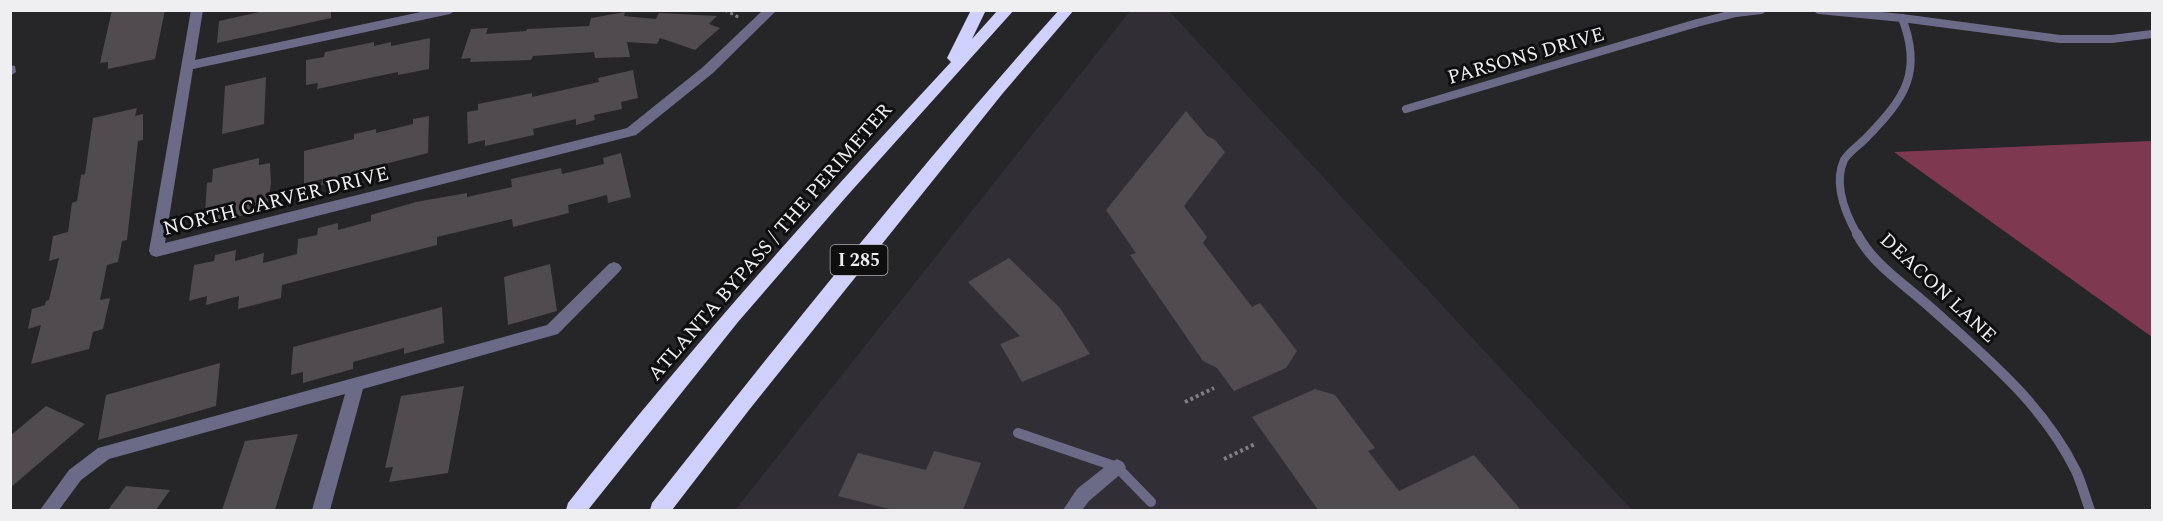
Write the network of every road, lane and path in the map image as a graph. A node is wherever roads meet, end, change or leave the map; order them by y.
1 (197, 10) edge
2 (450, 10) edge
3 (979, 10) edge
4 (1007, 10) edge
5 (1067, 10) edge
6 (1761, 10) edge
7 (1819, 10) edge
8 (769, 11) edge
9 (1902, 18) junction
10 (2152, 34) edge
11 (187, 66) junction
12 (947, 76) junction
13 (1406, 109) dead end
14 (614, 268) dead end
15 (356, 384) junction
16 (1214, 388) dead end
17 (1185, 402) dead end
18 (1018, 433) dead end
19 (1255, 444) dead end
20 (1224, 459) dead end
21 (1117, 467) junction
22 (1151, 502) dead end
23 (49, 510) edge
24 (321, 510) edge
25 (576, 510) edge
26 (660, 510) edge
27 (1072, 510) edge
28 (2090, 510) edge

1 - 11 street
2 - 11 street
3 - 12 highway
4 - 12 highway, ATLANTA BYPASS / THE PERIMETER / I 285
5 - 26 highway, I 285
6 - 13 lane, PARSONS DRIVE
7 - 9 lane
8 - 11 street, NORTH CARVER DRIVE
9 - 10 lane
9 - 28 lane, DEACON LANE
12 - 25 highway, ATLANTA BYPASS / THE PERIMETER / I 285
14 - 15 street
15 - 23 street
15 - 24 street
16 - 17 path
18 - 21 lane
19 - 20 path
21 - 22 lane
21 - 27 street

